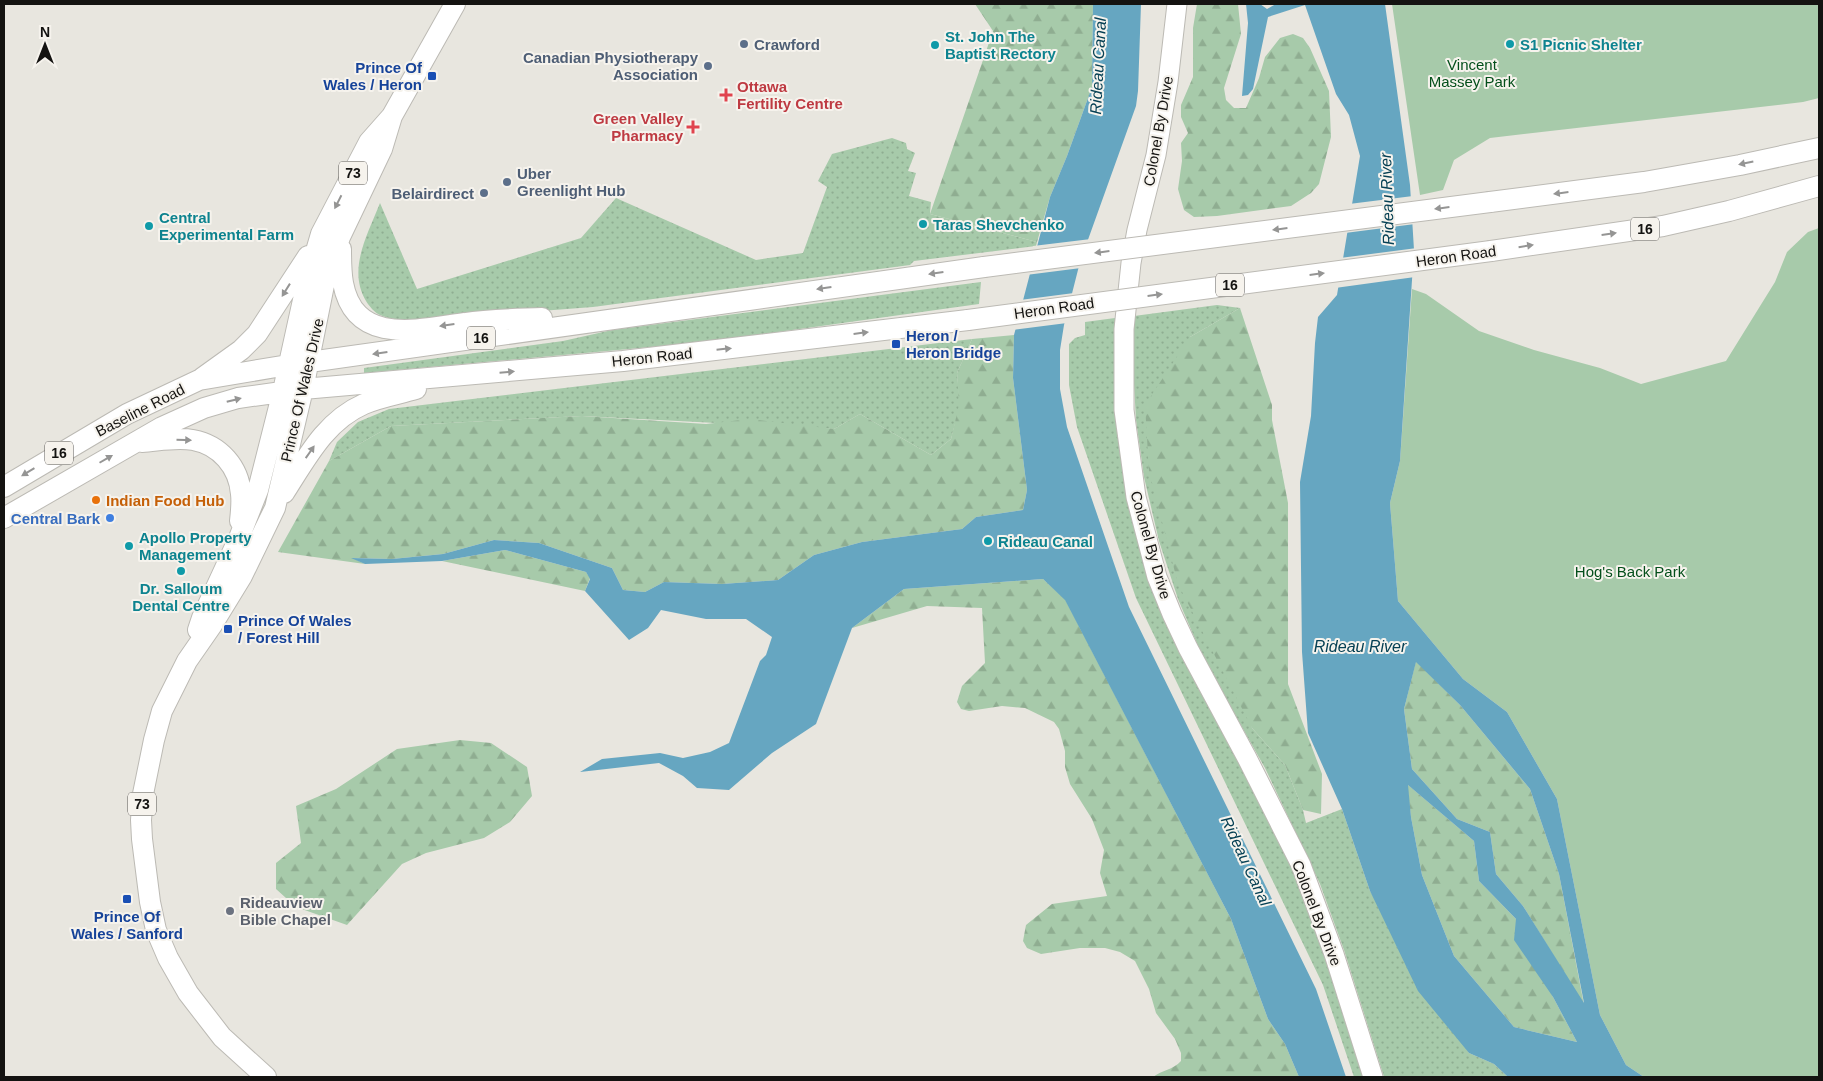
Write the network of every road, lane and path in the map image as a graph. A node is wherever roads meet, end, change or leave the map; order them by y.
1 (455, 4) edge
2 (1177, 4) edge
3 (1819, 148) edge
4 (1819, 186) edge
5 (331, 235) junction
6 (653, 313) junction
7 (308, 363) junction
8 (288, 365) junction
9 (459, 376) junction
10 (199, 380) junction
11 (304, 389) junction
12 (283, 391) junction
13 (135, 442) junction
14 (4, 486) edge
15 (275, 508) junction
16 (4, 518) edge
17 (239, 538) junction
18 (233, 571) junction
19 (266, 1077) edge
20 (1373, 1077) edge

1 - 5 main road, Prince Of Wales Drive / 73
2 - 20 main road, Colonel By Drive
3 -> 6 main road, 16, bridge
9 -> 4 main road, Heron Road / 16, bridge
6 -> 5 main road
5 - 7 main road, Prince Of Wales Drive / 73
5 - 8 main road, Prince Of Wales Drive / 73
5 -> 10 main road
6 -> 7 main road, 16
7 - 8 main road, 16
7 - 11 main road, Prince Of Wales Drive / 73
8 - 10 main road, Baseline Road / 16
8 - 12 main road, Prince Of Wales Drive / 73
9 - 11 main road, Heron Road / 16
15 -> 9 main road
10 -> 14 main road, Baseline Road / 16
11 - 12 main road, Heron Road / 16
11 - 15 main road, Prince Of Wales Drive / 73
13 -> 12 main road, Baseline Road / 16
12 - 17 main road, Prince Of Wales Drive / 73
16 -> 13 main road, Baseline Road / 16
13 -> 17 main road
15 - 18 main road, Prince Of Wales Drive / 73
17 - 18 main road, Prince Of Wales Drive / 73
18 - 19 main road, Prince Of Wales Drive / 73

